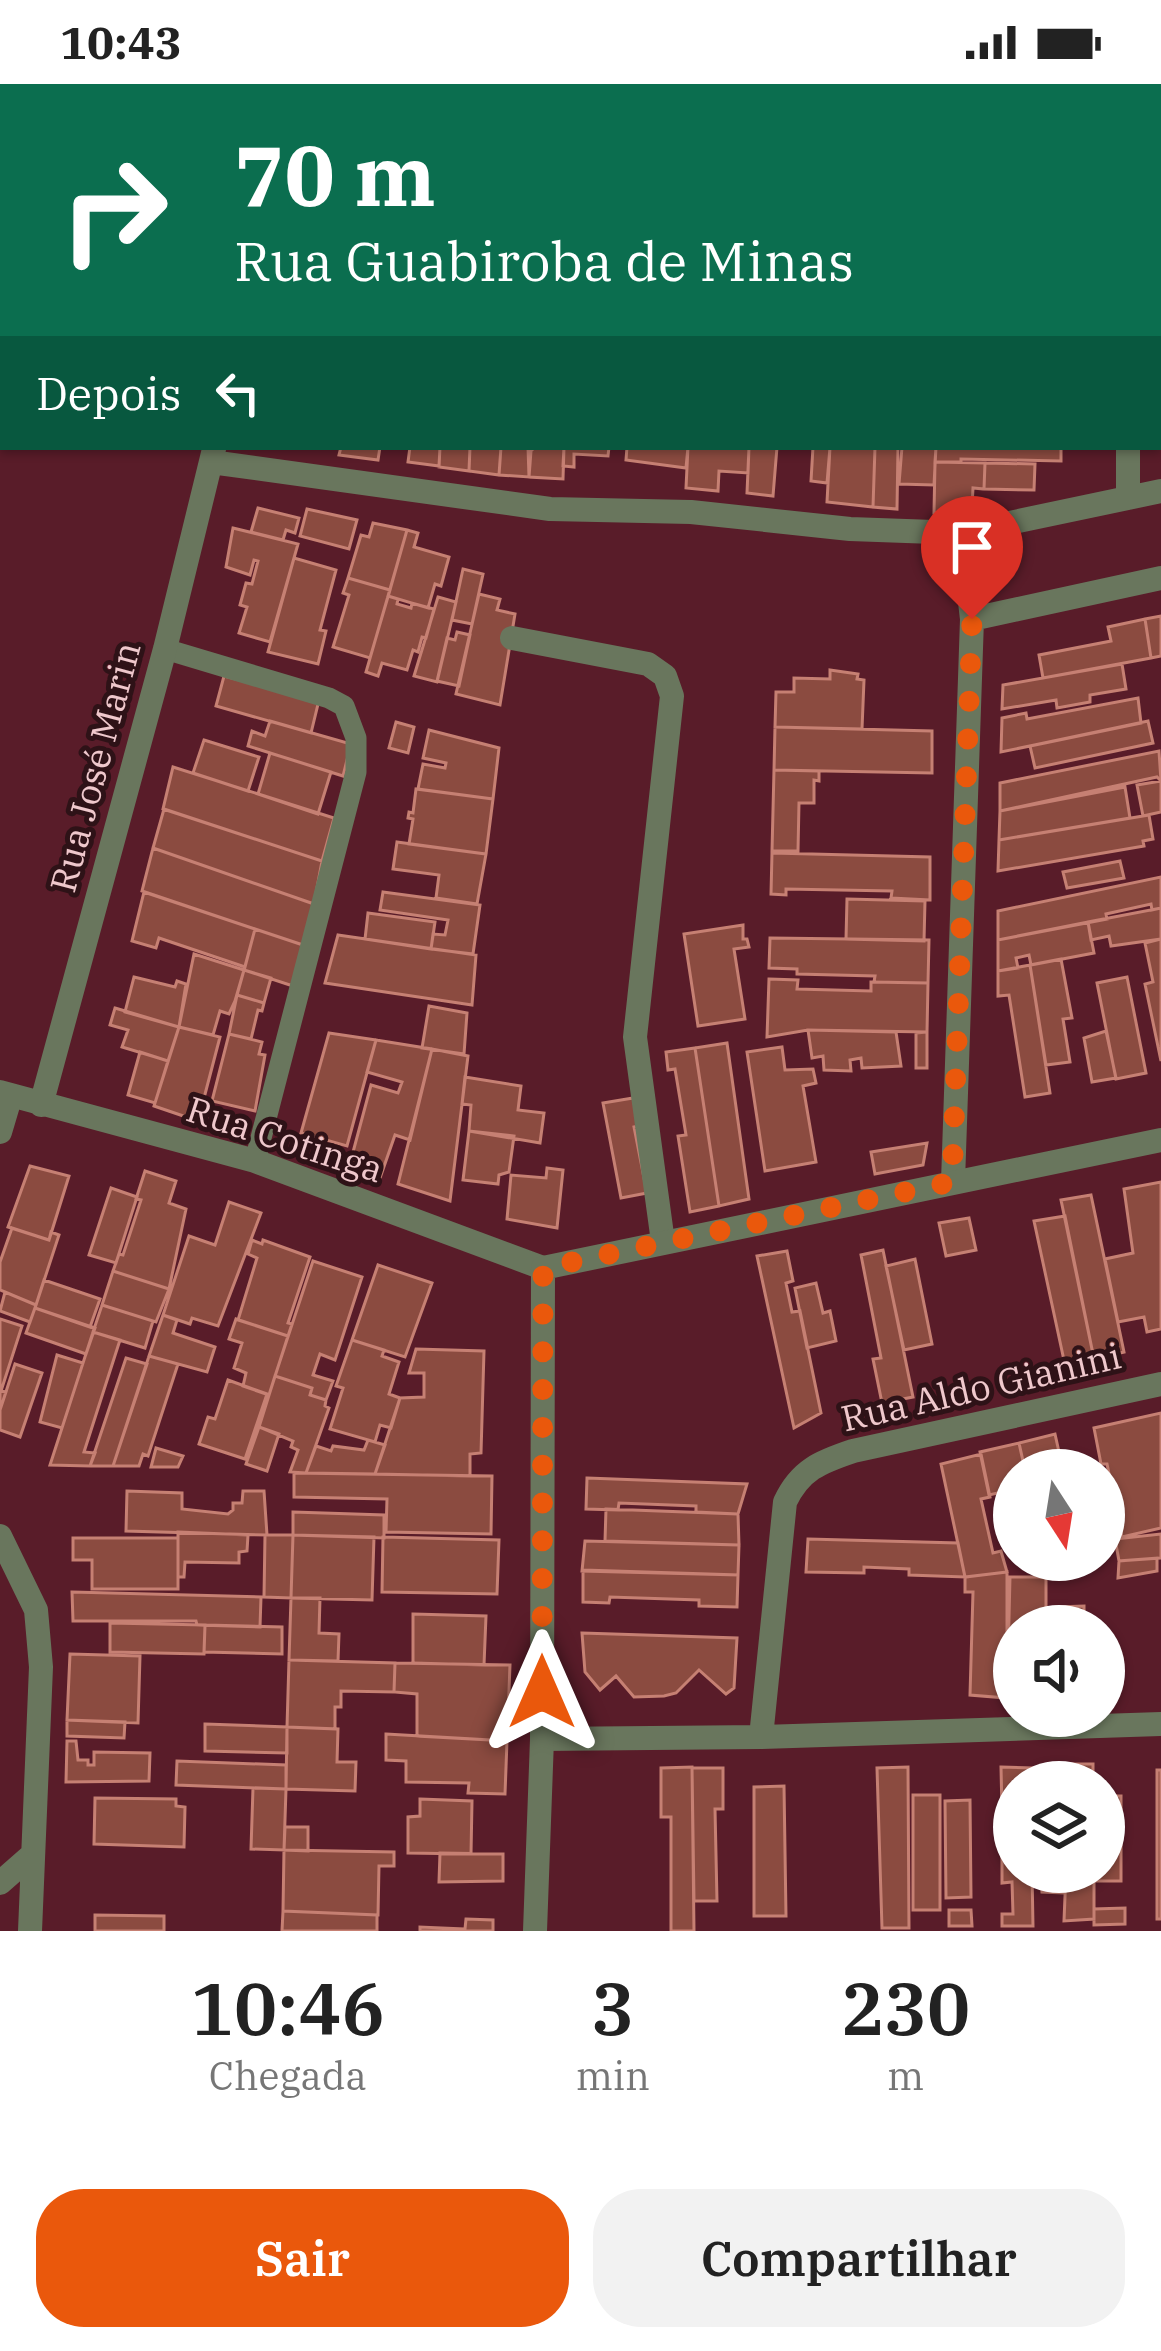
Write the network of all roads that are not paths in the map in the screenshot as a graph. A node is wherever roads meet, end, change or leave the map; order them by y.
1 (1127, 450) edge
2 (213, 455) edge
3 (1161, 490) edge
4 (1128, 497) junction
5 (962, 533) junction
6 (1161, 578) edge
7 (972, 619) junction
8 (512, 638) dead end
9 (165, 649) junction
10 (6, 1094) edge
11 (41, 1105) junction
12 (0, 1132) edge
13 (1161, 1140) edge
14 (255, 1161) junction
15 (952, 1182) junction
16 (663, 1242) junction
17 (543, 1268) junction
18 (1161, 1384) edge
19 (0, 1536) edge
20 (1161, 1724) edge
21 (761, 1737) junction
22 (542, 1739) junction
23 (33, 1854) junction
24 (0, 1883) edge
25 (30, 1931) edge
26 (535, 1931) edge

1 - 4 street
2 - 5 street
2 - 9 street, Rua José Marin
3 - 4 street
4 - 5 street
5 - 7 street
6 - 7 street
7 - 15 street
8 - 16 street
9 - 11 street, Rua José Marin
9 - 14 lane
10 - 11 street, Rua Cotinga
10 - 12 street
11 - 14 street, Rua Cotinga
13 - 15 street
14 - 17 street, Rua Cotinga
15 - 16 street
16 - 17 street
17 - 22 street
18 - 21 street, Rua Aldo Gianini
19 - 23 street
20 - 21 street
21 - 22 street
22 - 26 street
23 - 24 street
23 - 25 street

